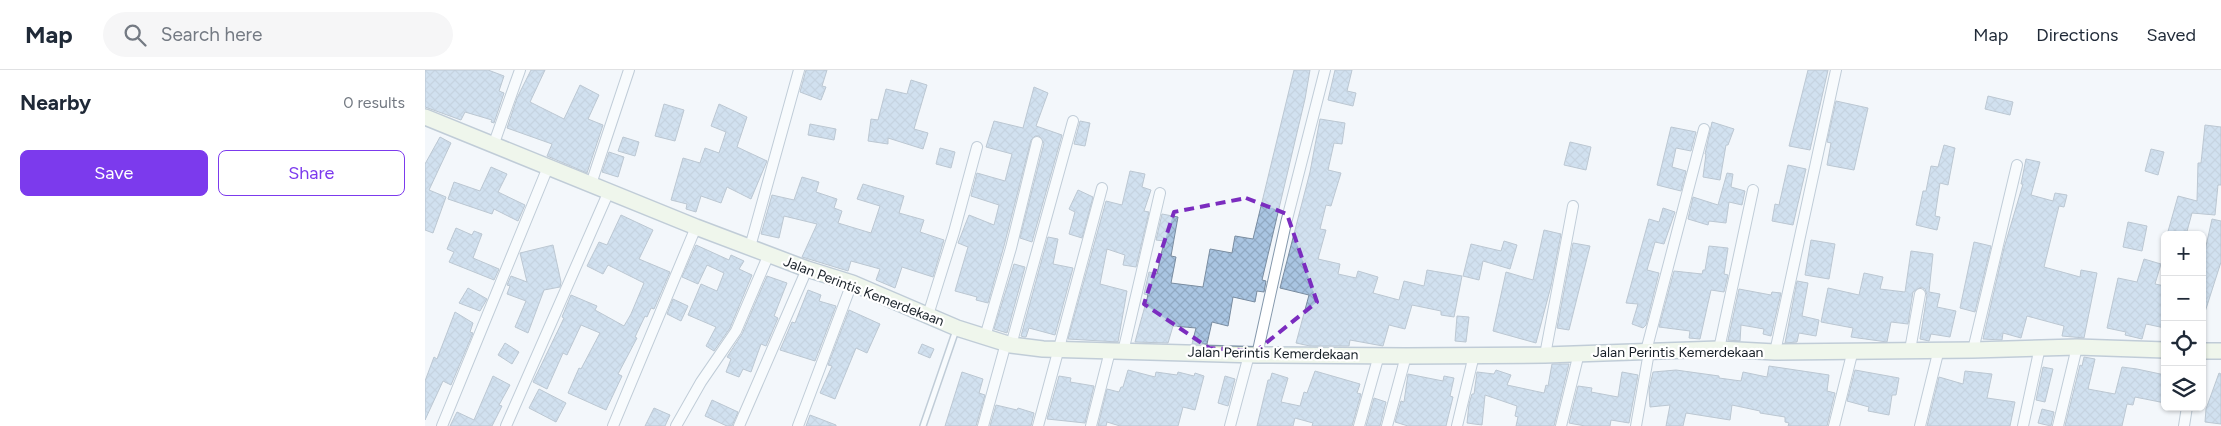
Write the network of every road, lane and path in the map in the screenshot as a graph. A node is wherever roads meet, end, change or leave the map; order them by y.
1 (520, 70) edge
2 (629, 70) edge
3 (799, 70) edge
4 (1325, 70) edge
5 (1836, 70) edge
6 (425, 117) edge
7 (1073, 121) dead end
8 (1704, 129) dead end
9 (1037, 142) dead end
10 (493, 146) junction
11 (977, 147) dead end
12 (2017, 166) dead end
13 (548, 167) junction
14 (591, 184) junction
15 (1102, 188) dead end
16 (1753, 190) dead end
17 (609, 191) junction
18 (1160, 193) dead end
19 (1573, 206) dead end
20 (696, 227) junction
21 (750, 247) junction
22 (769, 254) junction
23 (807, 270) junction
24 (852, 284) junction
25 (1920, 294) dead end
26 (927, 315) junction
27 (957, 328) junction
28 (985, 337) junction
29 (1008, 344) junction
30 (2040, 347) junction
31 (2077, 347) junction
32 (2220, 348) edge
33 (1719, 349) junction
34 (1939, 349) junction
35 (1058, 350) junction
36 (1853, 350) junction
37 (1910, 350) junction
38 (1973, 350) junction
39 (2161, 350) edge
40 (2206, 350) edge
41 (1647, 351) junction
42 (1116, 352) junction
43 (1775, 352) junction
44 (1579, 353) junction
45 (1253, 355) junction
46 (1379, 355) junction
47 (1474, 355) junction
48 (1545, 355) junction
49 (1406, 356) junction
50 (2186, 411) edge
51 (442, 426) edge
52 (506, 426) edge
53 (613, 426) edge
54 (676, 426) edge
55 (739, 426) edge
56 (798, 426) edge
57 (923, 426) edge
58 (983, 426) edge
59 (1038, 426) edge
60 (1091, 426) edge
61 (1230, 426) edge
62 (1359, 426) edge
63 (1387, 426) edge
64 (1457, 426) edge
65 (1561, 426) edge
66 (1636, 426) edge
67 (1834, 426) edge
68 (1920, 426) edge
69 (2023, 426) edge
70 (2058, 426) edge
71 (2184, 426) edge

1 - 10 street
2 - 14 street
3 - 21 street
4 - 45 street
5 - 43 street
6 - 10 street, Jalan Perintis Kemerdekaan
7 - 29 street
8 - 41 street
9 - 28 street
10 - 13 street, Jalan Perintis Kemerdekaan
11 - 26 street
12 - 38 street
13 - 14 street, Jalan Perintis Kemerdekaan
13 - 51 street
14 - 17 street, Jalan Perintis Kemerdekaan
15 - 35 street
16 - 33 street
17 - 20 street, Jalan Perintis Kemerdekaan
17 - 52 street
18 - 42 street
19 - 48 street
20 - 21 street, Jalan Perintis Kemerdekaan
20 - 53 street
21 - 22 street, Jalan Perintis Kemerdekaan
22 - 23 street, Jalan Perintis Kemerdekaan
22 - 54 street
23 - 24 street, Jalan Perintis Kemerdekaan
23 - 55 street
24 - 26 street, Jalan Perintis Kemerdekaan
24 - 56 street
25 - 37 street
26 - 27 street, Jalan Perintis Kemerdekaan
27 - 28 street, Jalan Perintis Kemerdekaan
27 - 57 lane
28 - 29 street, Jalan Perintis Kemerdekaan
29 - 35 street, Jalan Perintis Kemerdekaan
29 - 58 street
30 - 31 street, Jalan Perintis Kemerdekaan
30 - 38 street, Jalan Perintis Kemerdekaan
30 - 69 street
31 - 39 street, Jalan Perintis Kemerdekaan
31 - 70 street
32 - 40 street
33 - 41 street, Jalan Perintis Kemerdekaan
33 - 43 street, Jalan Perintis Kemerdekaan
34 - 37 street, Jalan Perintis Kemerdekaan
34 - 38 street, Jalan Perintis Kemerdekaan
34 - 68 street
35 - 42 street, Jalan Perintis Kemerdekaan
35 - 59 street
36 - 37 street, Jalan Perintis Kemerdekaan
36 - 43 street, Jalan Perintis Kemerdekaan
36 - 67 street
41 - 44 street, Jalan Perintis Kemerdekaan
41 - 66 street
42 - 45 street, Jalan Perintis Kemerdekaan
42 - 60 street
44 - 48 street, Jalan Perintis Kemerdekaan
44 - 65 street
45 - 46 street, Jalan Perintis Kemerdekaan
45 - 61 street
46 - 49 street, Jalan Perintis Kemerdekaan
46 - 62 street
47 - 48 street, Jalan Perintis Kemerdekaan
47 - 49 street, Jalan Perintis Kemerdekaan
47 - 64 street
49 - 63 street
50 - 71 street

